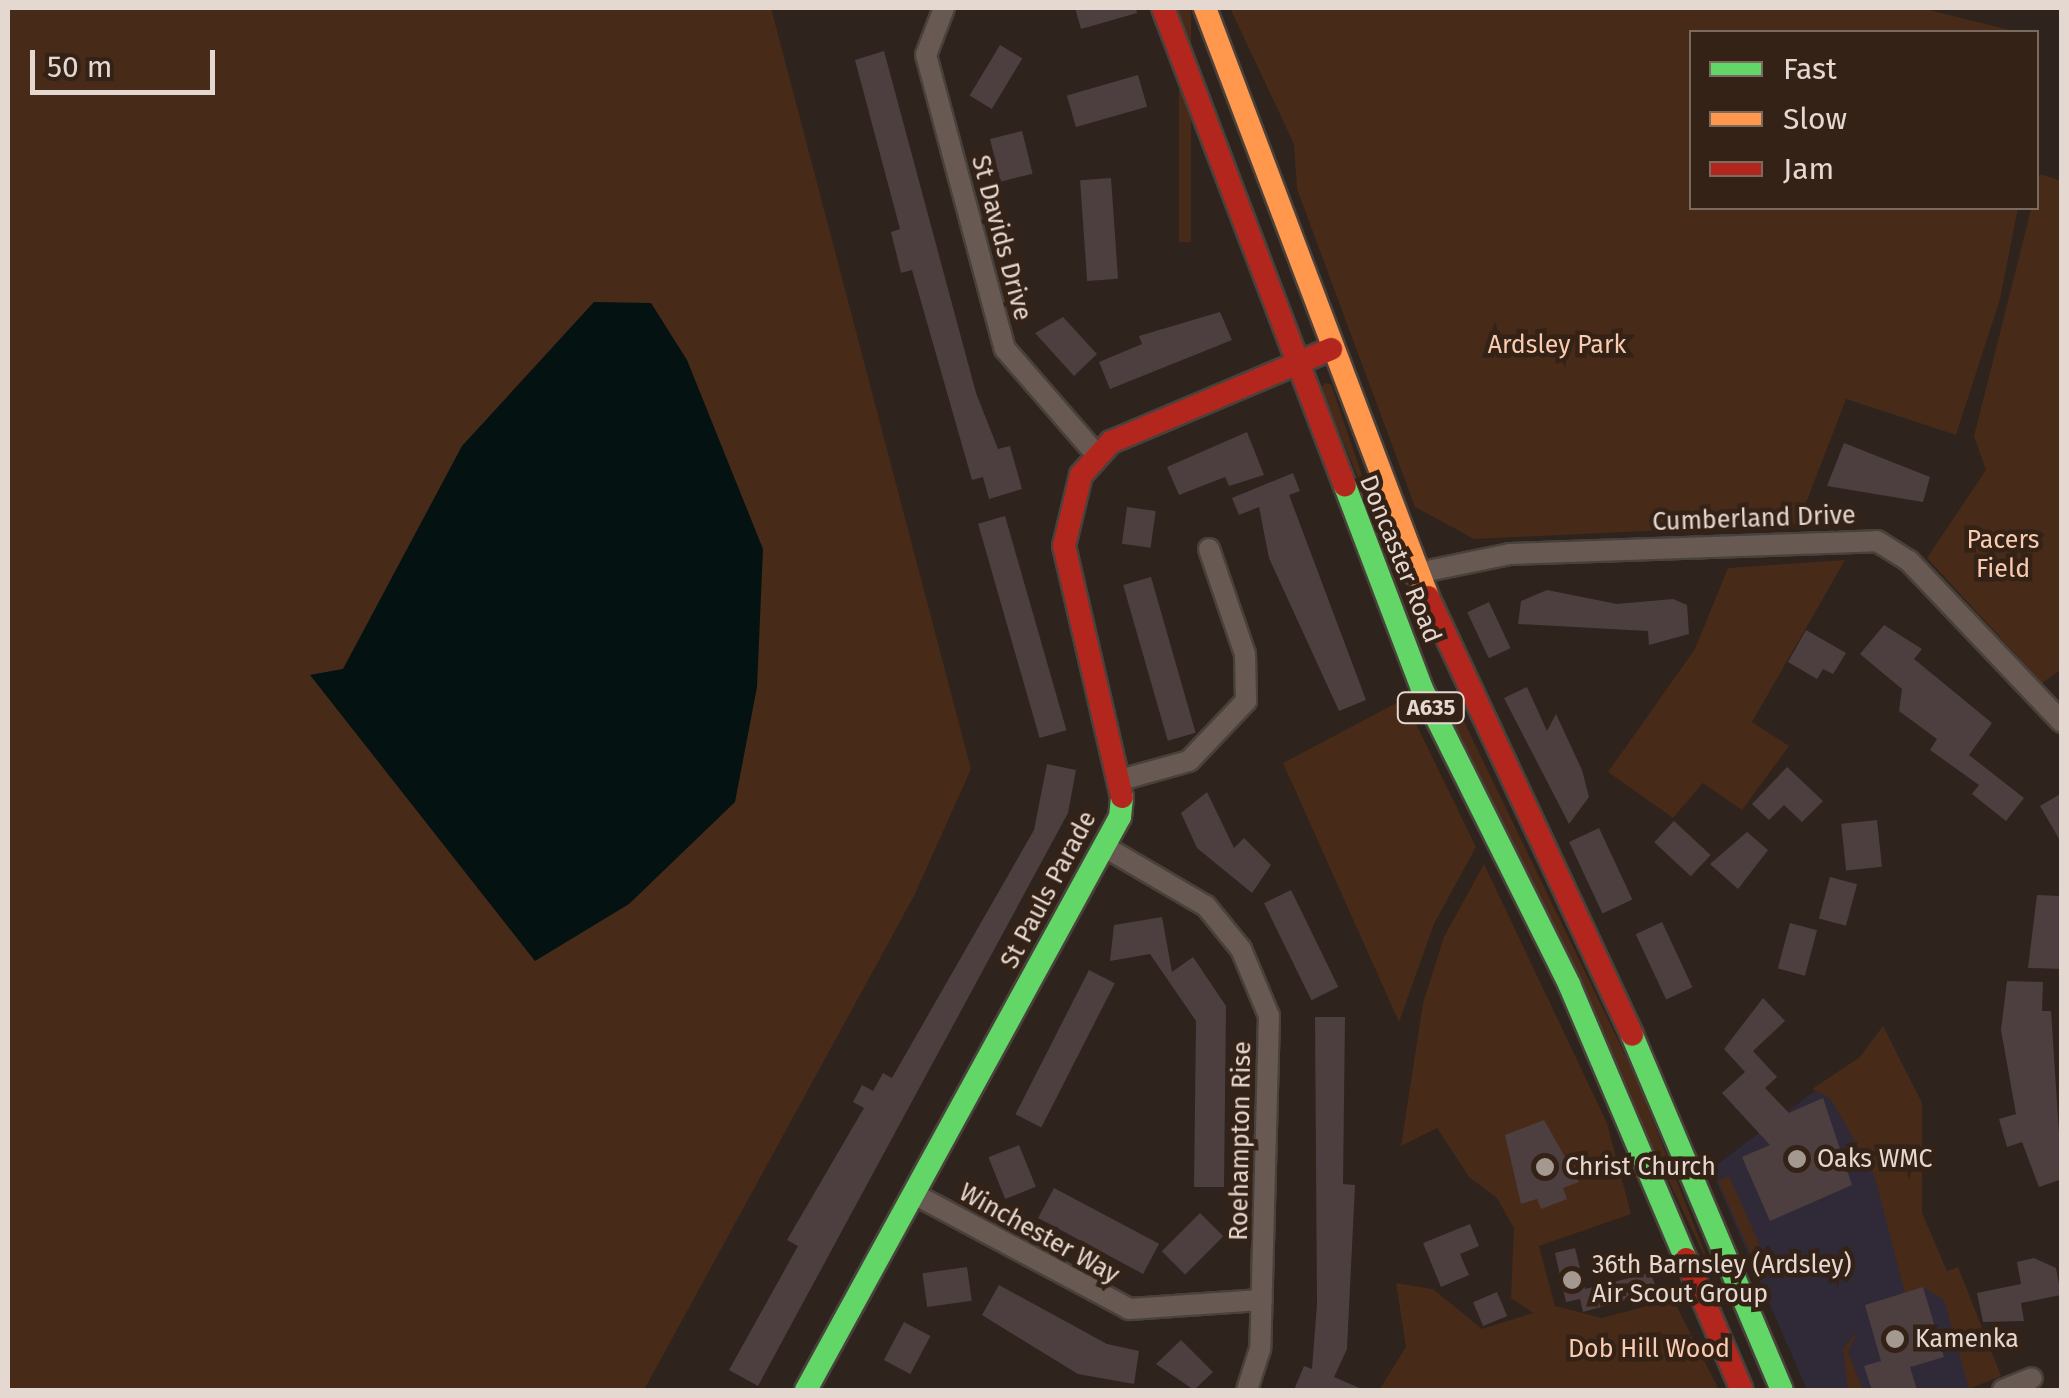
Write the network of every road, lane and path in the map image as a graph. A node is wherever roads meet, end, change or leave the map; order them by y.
1 (944, 8) edge
2 (1163, 8) edge
3 (1205, 8) edge
4 (1332, 350) junction
5 (1296, 364) junction
6 (1096, 454) junction
7 (1209, 549) dead end
8 (1418, 574) junction
9 (1376, 576) junction
10 (2062, 722) edge
11 (1124, 779) junction
12 (1105, 847) junction
13 (914, 1194) junction
14 (1262, 1300) junction
15 (1744, 1300) junction
16 (1710, 1315) junction
17 (2032, 1378) dead end
18 (806, 1390) edge
19 (1248, 1390) edge
20 (1742, 1390) edge
21 (1782, 1390) edge
22 (2003, 1390) edge

1 - 6 street, St Davids Drive
2 - 5 main road, Doncaster Road / A635
3 - 4 main road, Doncaster Road / A635
4 - 5 main road
4 - 8 main road, Doncaster Road / A635
5 - 6 main road
5 - 9 main road, Doncaster Road / A635
6 - 11 main road
7 - 11 street
8 - 9 street, Cumberland Drive
8 - 10 street, Cumberland Drive
8 - 15 main road, Doncaster Road / A635
9 - 16 main road, Doncaster Road / A635
11 - 12 main road, St Pauls Parade
12 - 13 main road, St Pauls Parade
12 - 14 street, Roehampton Rise
13 - 14 street, Winchester Way
13 - 18 main road, St Pauls Parade
14 - 19 street, Roehampton Rise
15 - 16 main road
15 - 21 main road, Doncaster Road / A635
16 - 20 main road, Doncaster Road / A635
17 - 22 street

